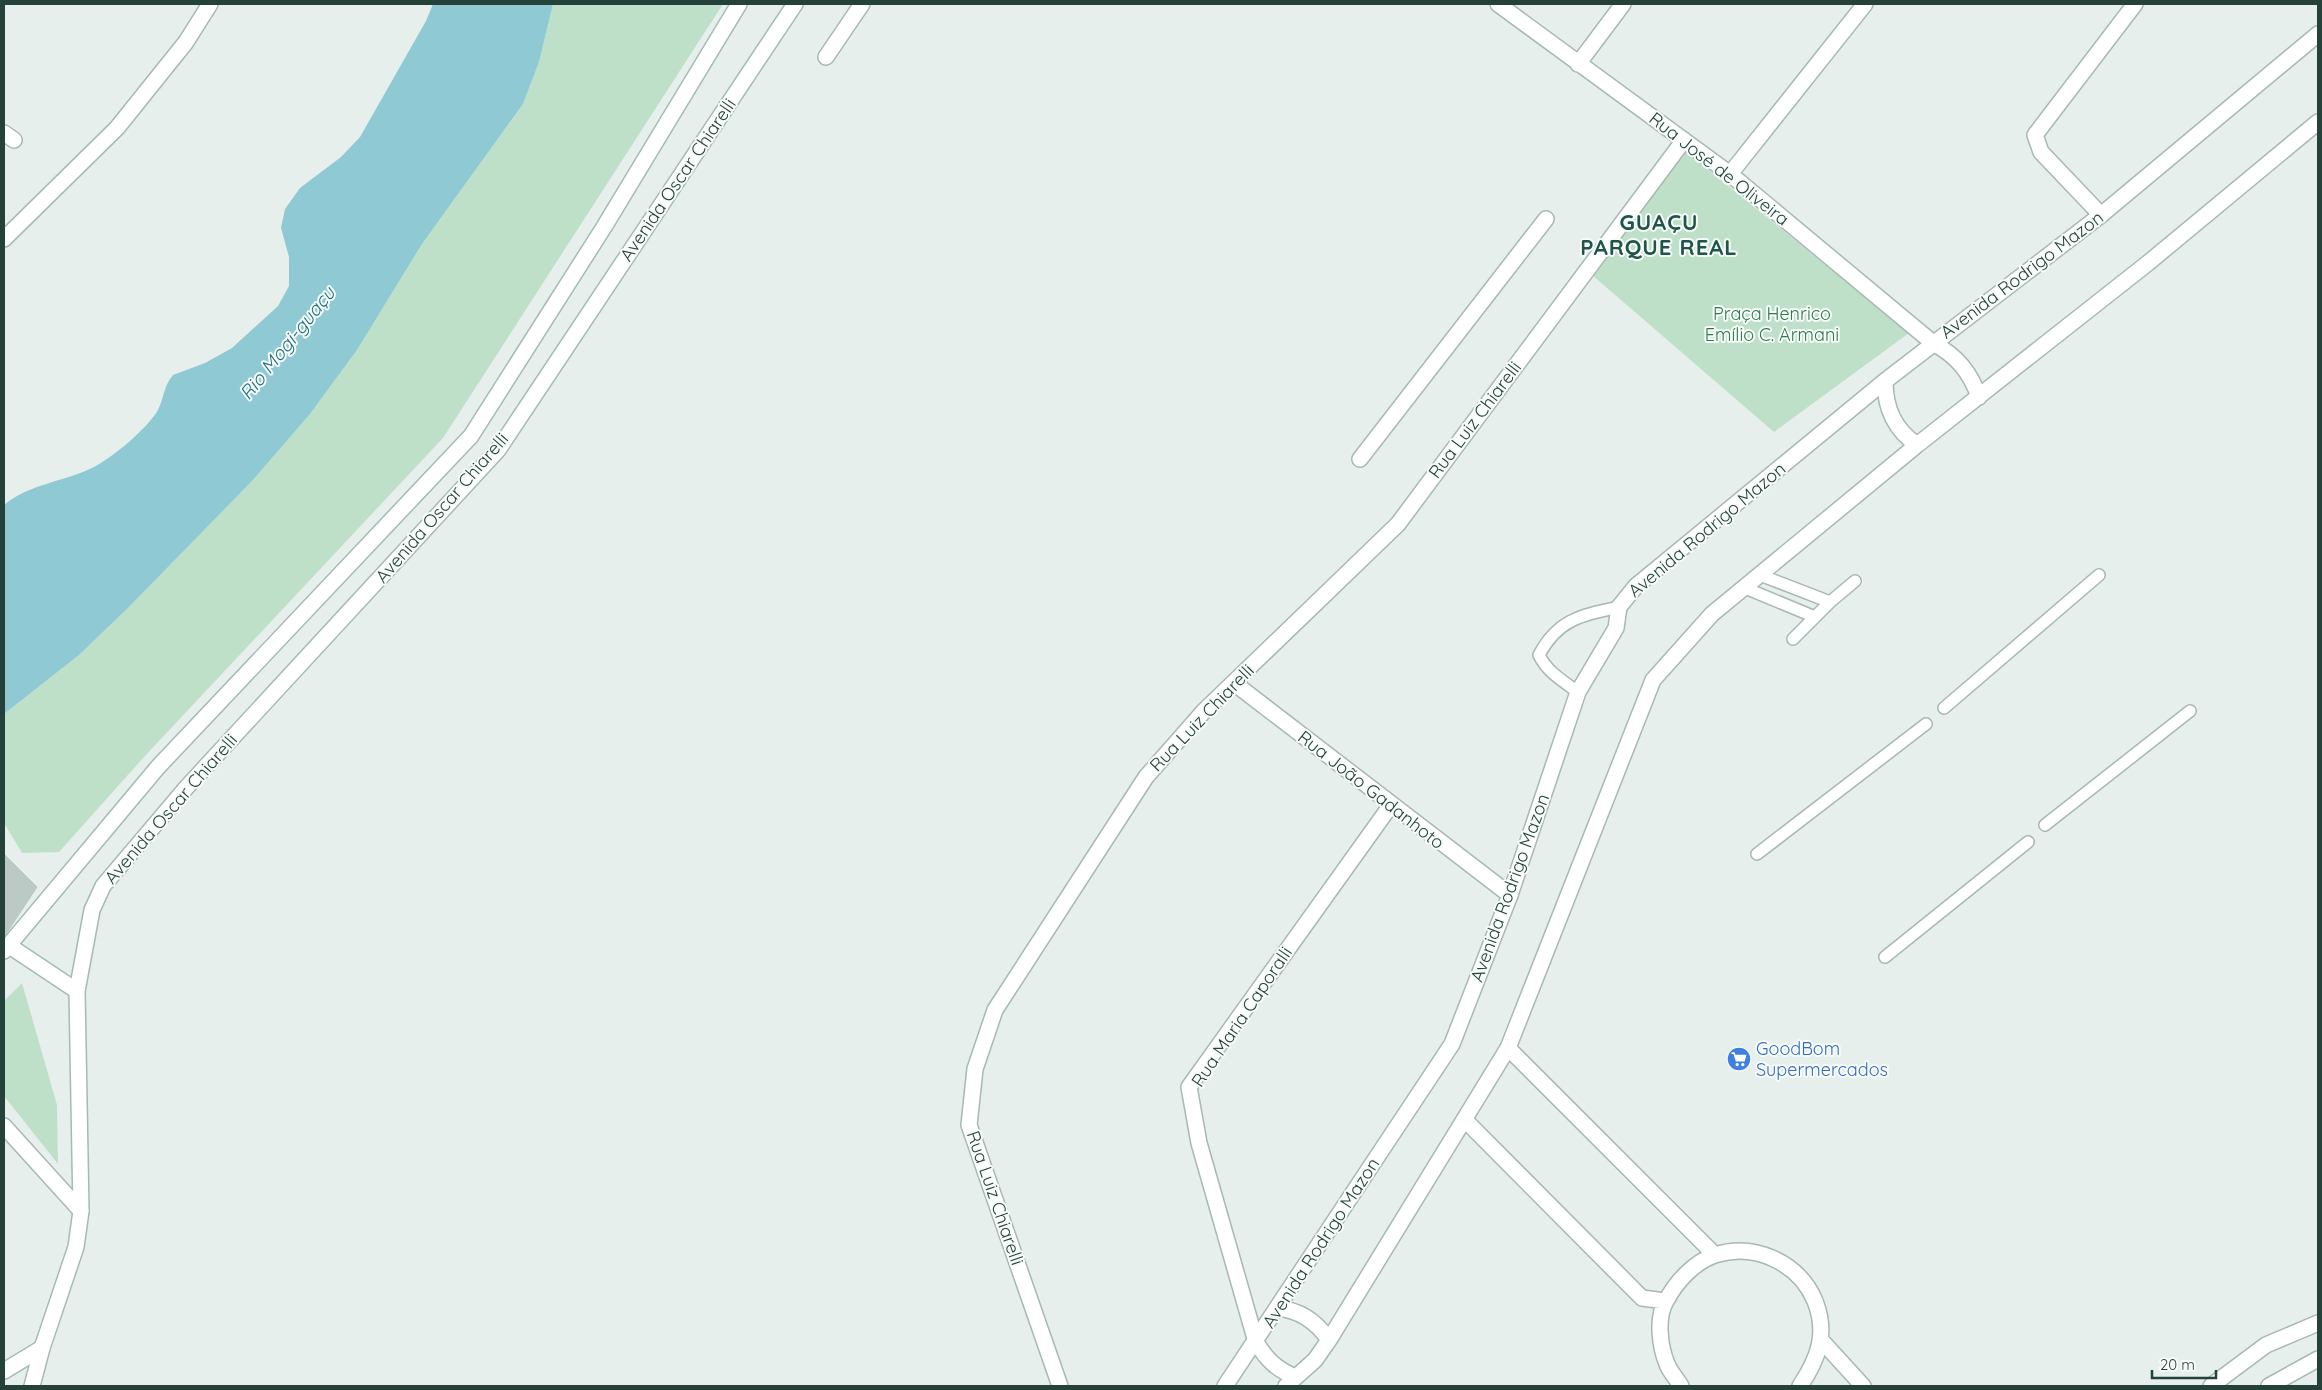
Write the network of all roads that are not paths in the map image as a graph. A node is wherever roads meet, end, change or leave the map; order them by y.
1 (210, 4) edge
2 (739, 4) edge
3 (796, 4) edge
4 (862, 4) edge
5 (1498, 4) edge
6 (1624, 4) edge
7 (1865, 4) edge
8 (2135, 4) edge
9 (2318, 34) edge
10 (826, 57) dead end
11 (1578, 64) junction
12 (2318, 122) edge
13 (1684, 140) junction
14 (1730, 174) junction
15 (2101, 215) junction
16 (1546, 218) dead end
17 (4, 239) edge
18 (1933, 343) junction
19 (1885, 381) junction
20 (1979, 397) junction
21 (1917, 445) junction
22 (1360, 459) dead end
23 (1760, 574) junction
24 (2099, 575) dead end
25 (1855, 581) dead end
26 (1744, 588) junction
27 (1830, 602) junction
28 (1619, 607) junction
29 (1815, 617) junction
30 (1794, 639) dead end
31 (1234, 683) junction
32 (1578, 692) junction
33 (1944, 708) dead end
34 (2190, 711) dead end
35 (1926, 724) dead end
36 (1391, 806) junction
37 (2044, 825) dead end
38 (2028, 842) dead end
39 (1757, 854) dead end
40 (1510, 895) junction
41 (6, 948) edge
42 (1885, 956) dead end
43 (77, 990) junction
44 (1508, 1048) junction
45 (1464, 1120) junction
46 (4, 1126) edge
47 (81, 1210) junction
48 (1715, 1255) junction
49 (1665, 1301) junction
50 (1277, 1308) junction
51 (2318, 1323) edge
52 (1329, 1340) junction
53 (1821, 1340) junction
54 (1256, 1342) junction
55 (42, 1348) junction
56 (2318, 1359) edge
57 (4, 1371) edge
58 (1291, 1382) edge
59 (32, 1386) edge
60 (1060, 1386) edge
61 (1225, 1386) edge
62 (1681, 1386) edge
63 (1800, 1386) edge
64 (1863, 1386) edge
65 (2211, 1386) edge
66 (2269, 1386) edge

1 - 17 street
2 - 41 street, Avenida Oscar Chiarelli
3 - 43 street, Avenida Oscar Chiarelli
4 - 10 street
5 - 11 street, Rua José de Oliveira
6 - 11 street
7 - 14 street
8 - 15 street
9 - 15 street, Avenida Rodrigo Mazon
11 - 13 street, Rua José de Oliveira
12 - 20 street
13 - 14 street, Rua José de Oliveira
13 - 31 street, Rua Luiz Chiarelli
14 - 18 street, Rua José de Oliveira
15 - 18 street, Avenida Rodrigo Mazon
16 - 22 street
18 - 19 street, Avenida Rodrigo Mazon
18 - 20 street
19 - 21 street
19 - 28 street, Avenida Rodrigo Mazon
20 - 21 street
21 - 23 street
23 - 26 street
23 - 27 lane
24 - 33 lane
25 - 27 lane
26 - 29 lane
26 - 44 street
27 - 29 lane
28 - 32 street, Avenida Rodrigo Mazon
28 - 32 lane
29 - 30 lane
31 - 36 street, Rua João Gadanhoto
31 - 60 street, Rua Luiz Chiarelli
32 - 40 street, Avenida Rodrigo Mazon
34 - 37 lane
35 - 39 lane
36 - 40 street, Rua João Gadanhoto
36 - 54 street, Rua Maria Caporalli
38 - 42 lane
40 - 50 street, Avenida Rodrigo Mazon
41 - 43 street
43 - 47 street, Avenida Oscar Chiarelli
44 - 45 street
44 - 48 street
45 - 49 street
45 - 52 street
46 - 47 street
47 - 55 street, Avenida Oscar Chiarelli
48 - 49 street
48 - 53 street
49 - 62 street
50 - 52 street
50 - 54 street, Avenida Rodrigo Mazon
51 - 65 street
52 - 58 street
53 - 63 street
53 - 64 street
54 - 58 street
54 - 61 street, Avenida Rodrigo Mazon
55 - 57 street
55 - 59 street, Avenida Oscar Chiarelli
56 - 66 street

